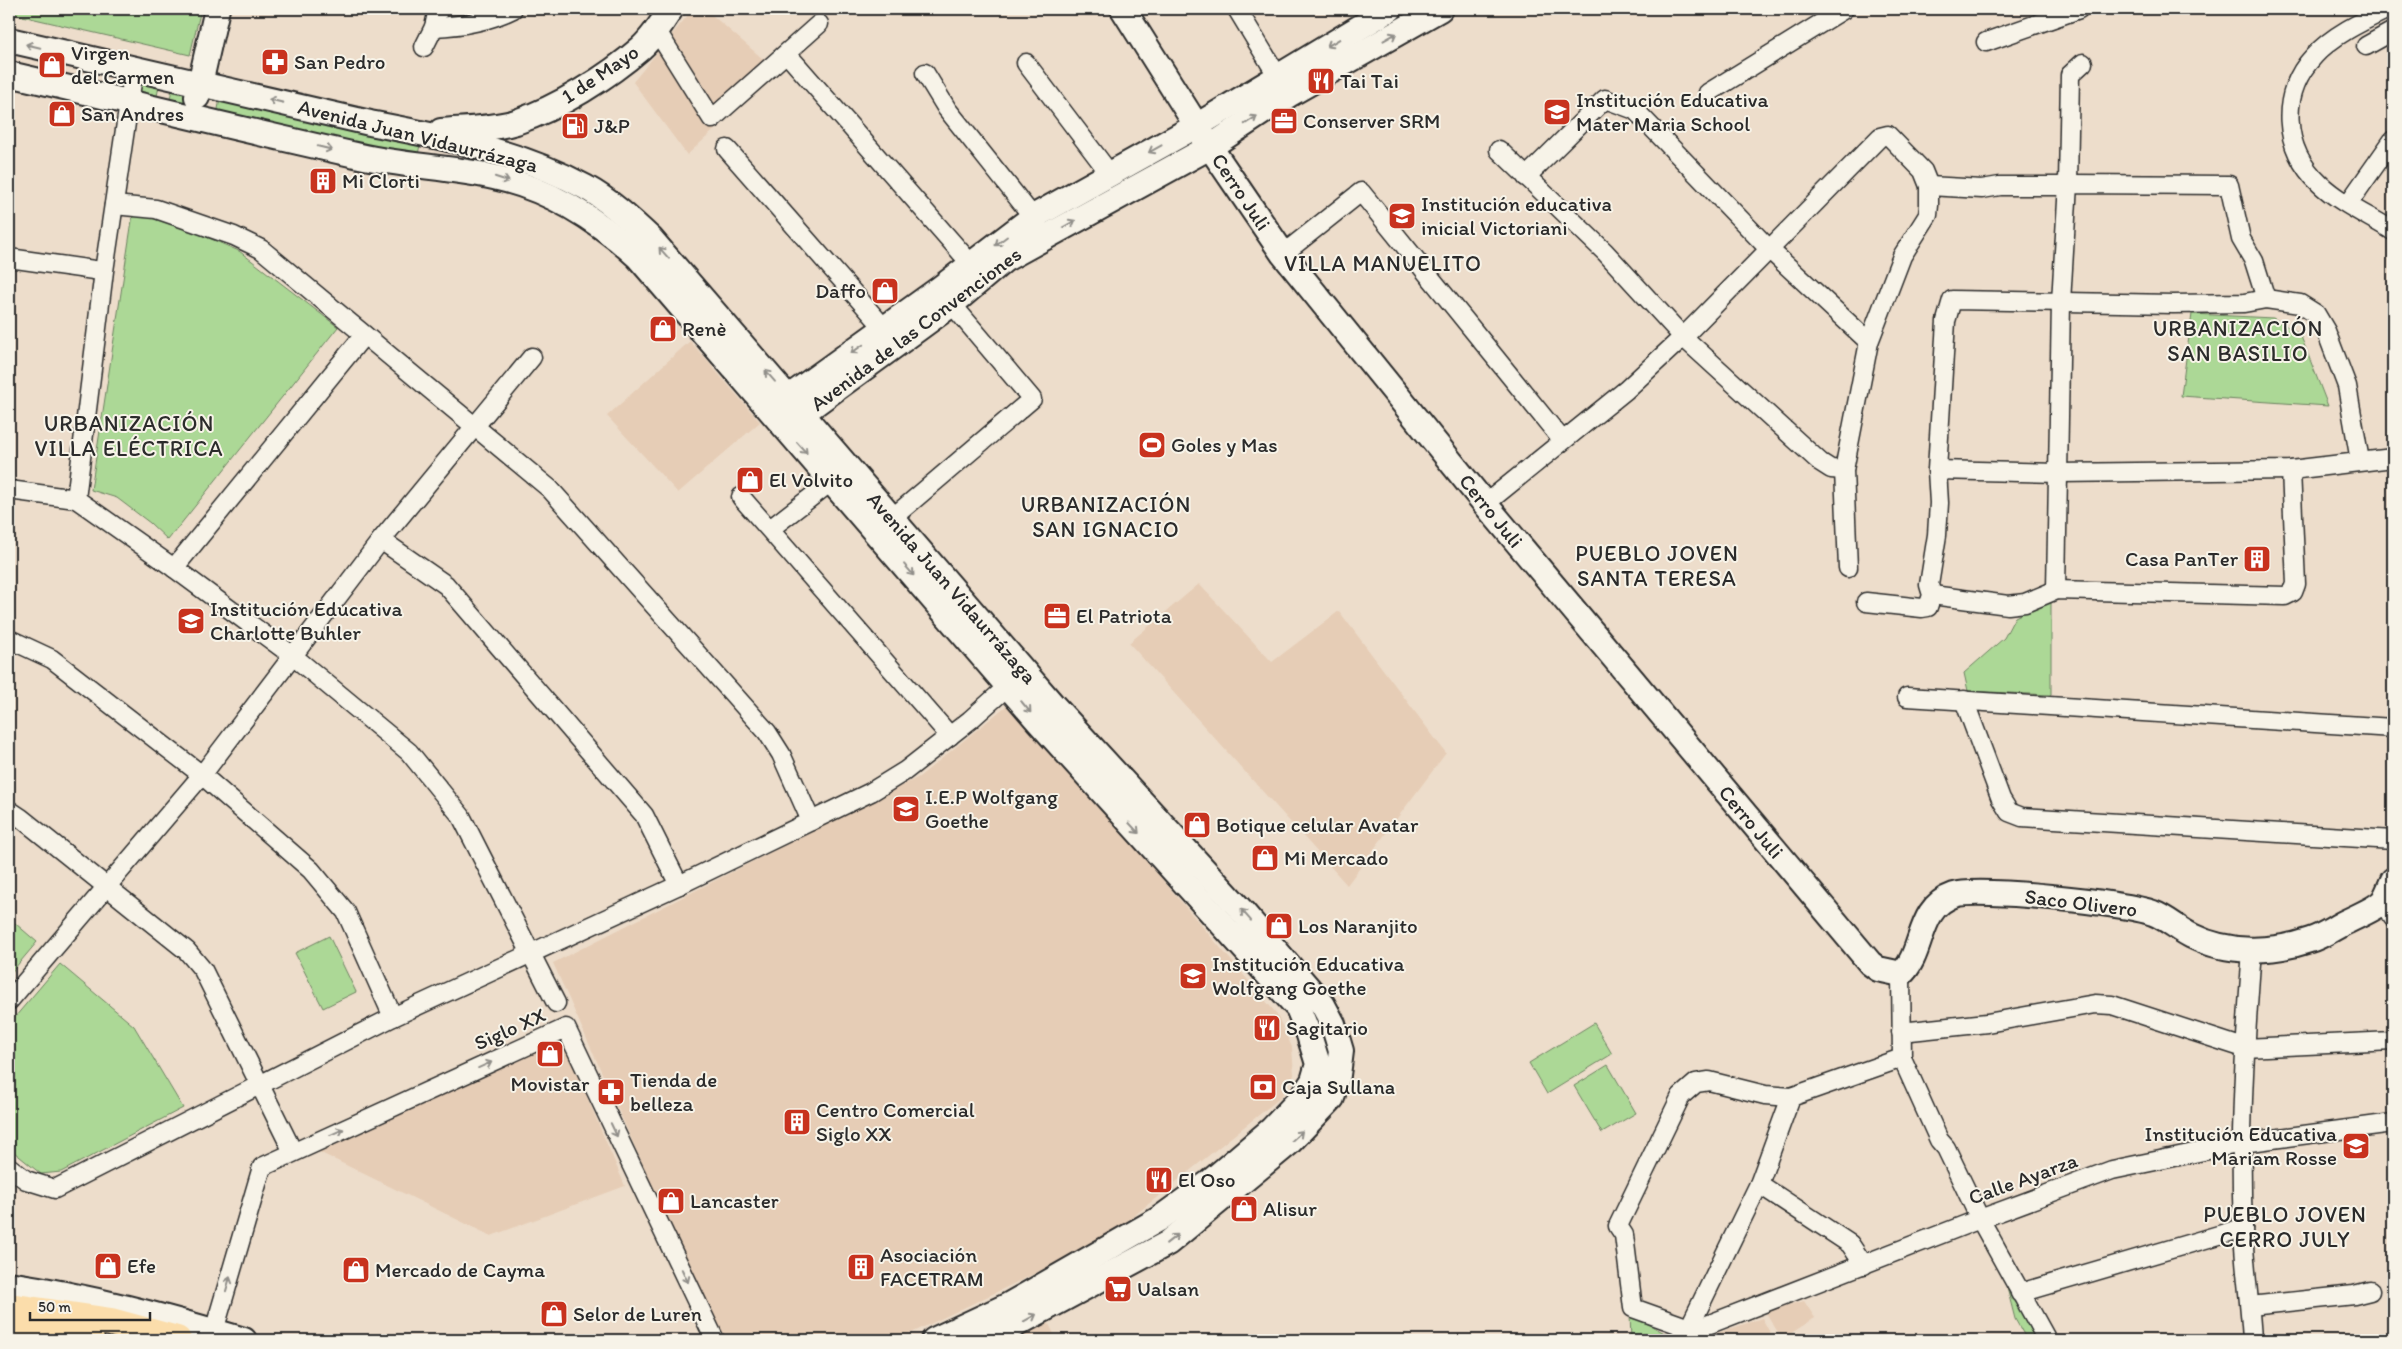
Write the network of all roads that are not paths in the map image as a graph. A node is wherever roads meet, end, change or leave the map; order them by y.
1 (217, 9) edge
2 (438, 9) edge
3 (513, 9) edge
4 (671, 9) edge
5 (1123, 9) edge
6 (1237, 9) edge
7 (1390, 9) edge
8 (1440, 9) edge
9 (1844, 9) edge
10 (2079, 9) edge
11 (2388, 9) edge
12 (2363, 15) edge
13 (819, 24) dead end
14 (434, 27) junction
15 (657, 31) junction
16 (2393, 31) edge
17 (9, 40) edge
18 (1986, 42) dead end
19 (2366, 46) dead end
20 (424, 48) dead end
21 (786, 54) junction
22 (1026, 63) dead end
23 (2083, 63) dead end
24 (134, 69) junction
25 (925, 73) dead end
26 (9, 74) edge
27 (200, 83) junction
28 (1283, 85) junction
29 (1708, 93) dead end
30 (128, 102) junction
31 (193, 116) junction
32 (516, 122) junction
33 (1198, 125) junction
34 (417, 132) junction
35 (2393, 140) edge
36 (1210, 147) junction
37 (727, 149) dead end
38 (491, 150) junction
39 (1500, 150) dead end
40 (525, 160) junction
41 (451, 171) junction
42 (1110, 174) junction
43 (1526, 176) junction
44 (2068, 184) junction
45 (1929, 186) junction
46 (2348, 204) junction
47 (114, 206) junction
48 (1033, 217) junction
49 (2393, 231) edge
50 (1043, 238) junction
51 (1770, 250) junction
52 (1283, 254) junction
53 (9, 258) edge
54 (971, 264) junction
55 (101, 271) dead end
56 (946, 297) junction
57 (2266, 299) junction
58 (2061, 302) junction
59 (364, 335) junction
60 (891, 336) junction
61 (1683, 337) junction
62 (1869, 342) junction
63 (532, 357) dead end
64 (786, 412) junction
65 (474, 425) junction
66 (1562, 440) junction
67 (2393, 458) edge
68 (2360, 462) junction
69 (1844, 470) junction
70 (1936, 470) junction
71 (2291, 470) junction
72 (2059, 473) junction
73 (832, 482) junction
74 (9, 490) edge
75 (741, 497) dead end
76 (76, 499) junction
77 (1485, 504) junction
78 (884, 525) junction
79 (770, 529) junction
80 (381, 540) junction
81 (174, 568) junction
82 (1848, 568) dead end
83 (2056, 590) junction
84 (1932, 595) junction
85 (1866, 602) dead end
86 (9, 639) edge
87 (293, 656) junction
88 (1008, 686) junction
89 (1907, 696) dead end
90 (1964, 700) junction
91 (2393, 728) edge
92 (950, 736) junction
93 (202, 775) junction
94 (9, 810) edge
95 (811, 821) junction
96 (2393, 840) edge
97 (2393, 880) edge
98 (679, 885) junction
99 (106, 886) junction
100 (2388, 910) edge
101 (2252, 950) junction
102 (530, 953) junction
103 (1901, 974) junction
104 (9, 1001) edge
105 (556, 1004) dead end
106 (393, 1017) junction
107 (1901, 1032) junction
108 (2393, 1041) edge
109 (2244, 1048) junction
110 (1902, 1058) junction
111 (258, 1084) junction
112 (1791, 1097) junction
113 (2393, 1124) edge
114 (2242, 1143) junction
115 (293, 1152) junction
116 (9, 1167) edge
117 (1759, 1184) junction
118 (1980, 1219) junction
119 (2243, 1228) junction
120 (1105, 1249) junction
121 (1864, 1265) junction
122 (1117, 1271) junction
123 (9, 1284) edge
124 (2370, 1291) dead end
125 (2020, 1293) junction
126 (2250, 1306) junction
127 (9, 1307) edge
128 (9, 1329) edge
129 (214, 1331) junction
130 (1683, 1334) edge
131 (90, 1340) edge
132 (177, 1340) edge
133 (244, 1340) edge
134 (715, 1340) edge
135 (934, 1340) edge
136 (987, 1340) edge
137 (2047, 1340) edge
138 (2252, 1340) edge

1 - 27 main road
2 - 14 street
3 - 14 street
4 - 15 main road, 1 de Mayo
5 - 33 main road, Cerro Juli
6 - 28 street
7 -> 28 main road, Avenida de las Convenciones
28 -> 8 main road, Avenida de las Convenciones
9 - 29 street
10 - 18 street
11 - 12 street
12 - 46 street
13 - 21 street
14 - 20 street
15 - 21 street
15 - 32 main road, 1 de Mayo
16 - 19 street
24 -> 17 main road, Avenida Juan Vidaurrázaga
21 - 54 street
22 - 42 street
23 - 44 street
24 - 27 main road, Avenida Juan Vidaurrázaga
24 - 30 street
25 - 48 street
26 - 30 main road, Avenida Juan Vidaurrázaga
27 - 31 main road
34 -> 27 main road, Avenida Juan Vidaurrázaga
28 - 33 main road, Avenida de las Convenciones
36 -> 28 main road, Avenida de las Convenciones
30 - 31 main road, Avenida Juan Vidaurrázaga
30 - 47 street
31 -> 41 main road, Avenida Juan Vidaurrázaga
32 - 34 main road, 1 de Mayo
32 - 38 main road, 1 de Mayo
32 - 40 main road
33 - 36 main road, Cerro Juli
33 -> 42 main road, Avenida de las Convenciones
34 - 38 main road, Avenida Juan Vidaurrázaga
35 - 46 street
50 -> 36 main road, Avenida de las Convenciones
36 - 52 main road, Cerro Juli
37 - 60 street
38 - 40 main road, Avenida Juan Vidaurrázaga
38 - 41 main road, 1 de Mayo
39 - 43 street
64 -> 40 main road, Avenida Juan Vidaurrázaga
41 -> 64 main road, Avenida Juan Vidaurrázaga
42 - 48 main road, Avenida de las Convenciones
43 - 51 street
43 - 61 street
44 - 45 street
44 - 57 street
44 - 58 street
45 - 51 street
45 - 62 street
46 - 49 street
47 - 59 street
47 - 76 street
48 - 50 street
48 -> 54 main road, Avenida de las Convenciones
50 - 56 main road, Avenida de las Convenciones
51 - 61 street
51 - 62 street
52 - 66 street
52 - 77 main road, Cerro Juli
53 - 55 street
54 - 56 main road, Avenida de las Convenciones
56 - 60 main road, Avenida de las Convenciones
56 - 78 street
57 - 58 street
57 - 68 street
58 - 70 street
58 - 72 street
59 - 65 street
59 - 81 street
60 - 64 main road, Avenida de las Convenciones
61 - 66 street
61 - 69 street
62 - 69 street
63 - 65 street
64 -> 73 main road, Avenida Juan Vidaurrázaga
64 - 78 main road, Avenida Juan Vidaurrázaga
65 - 80 street
65 - 95 street
66 - 77 street
67 - 68 street
68 - 71 street
69 - 82 street
70 - 72 street
70 - 84 street
71 - 72 street
71 - 83 street
72 - 83 street
73 - 78 main road, Avenida Juan Vidaurrázaga
73 - 79 street
74 - 76 street
75 - 79 street
76 - 81 street
77 - 103 main road, Cerro Juli
78 -> 88 main road, Avenida Juan Vidaurrázaga
122 -> 78 main road, Avenida Juan Vidaurrázaga
79 - 92 street
80 - 87 street
80 - 98 street
81 - 87 street
83 - 84 street
84 - 85 street
86 - 93 street
87 - 93 street
87 - 102 street
88 - 92 street
88 -> 120 main road, Avenida Juan Vidaurrázaga
89 - 90 street
90 - 91 street
90 - 96 street
92 - 95 street
93 - 99 street
93 - 106 street
94 - 99 street
95 - 98 street
97 - 100 main road, Saco Olivero
98 - 102 street
99 - 104 street
99 - 111 street
100 - 101 main road, Saco Olivero
101 - 103 main road, Saco Olivero
101 - 109 street
102 - 105 street
102 - 106 street
103 - 107 street
106 - 111 street
107 - 109 street
107 - 110 street
108 - 109 street
109 - 114 street
110 - 112 street
110 - 118 street
111 - 115 street
111 - 116 street
112 - 117 street
112 - 130 street
113 - 114 street, Calle Ayarza
114 - 118 street, Calle Ayarza
114 - 119 street
129 -> 115 street
115 -> 134 street, Siglo XX
117 - 121 street
117 - 130 street
118 - 121 street, Calle Ayarza
118 - 125 street
119 - 125 street
119 - 126 street
120 - 122 main road
120 - 135 main road, Avenida Juan Vidaurrázaga
121 - 130 street, Calle Ayarza
136 -> 122 main road, Avenida Juan Vidaurrázaga
123 - 129 main road
124 - 126 street
125 - 137 street
126 - 138 street
127 - 132 highway
128 - 131 highway
129 - 133 main road

